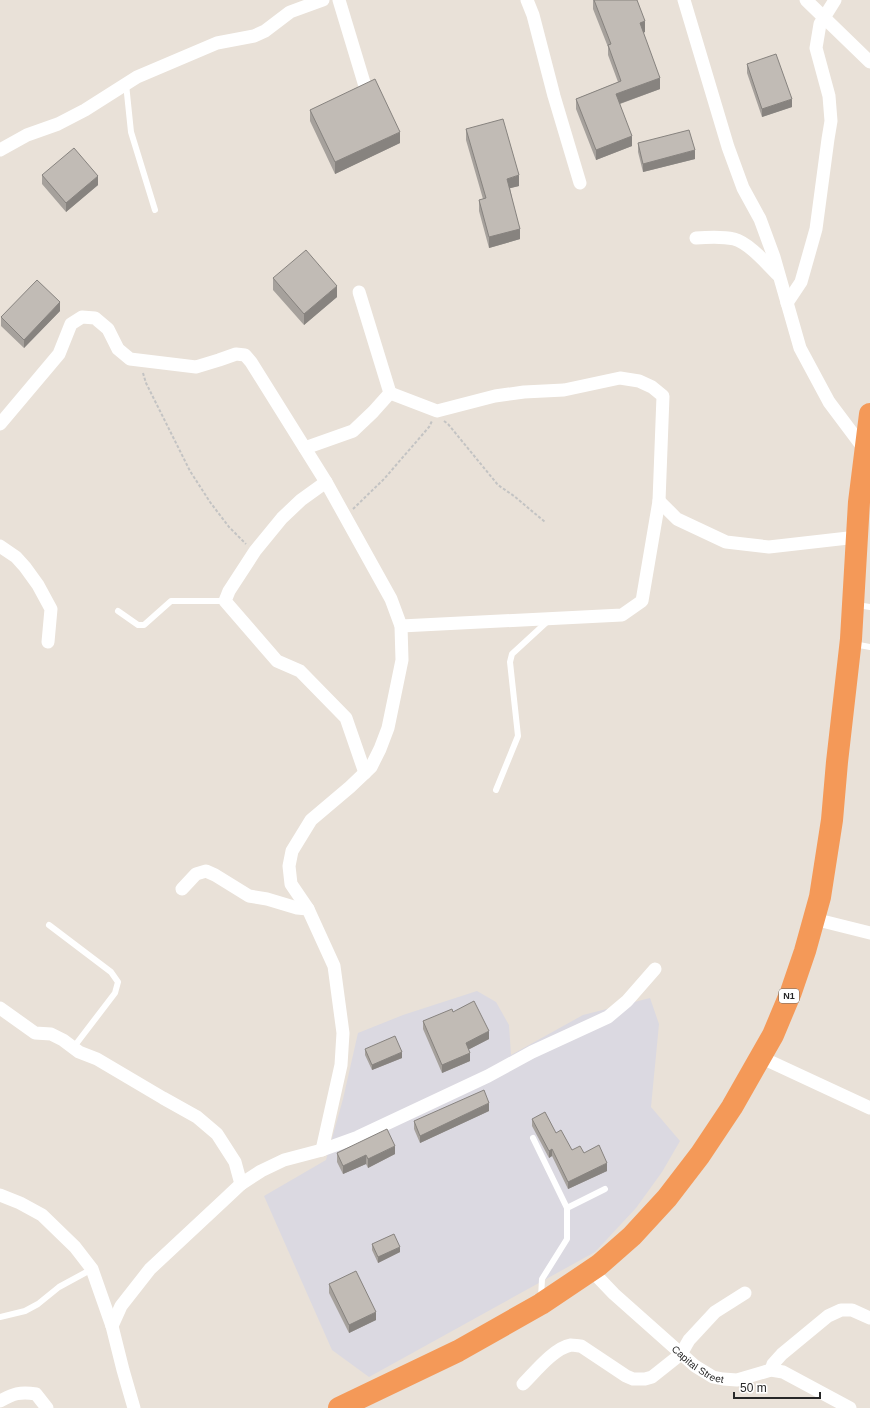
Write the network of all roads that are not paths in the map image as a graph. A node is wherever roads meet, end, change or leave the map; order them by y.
1 (339, 0) edge
2 (527, 0) edge
3 (684, 0) edge
4 (806, 0) edge
5 (835, 0) edge
6 (319, 1) edge
7 (824, 16) junction
8 (870, 62) edge
9 (126, 84) junction
10 (365, 86) edge
11 (0, 150) edge
12 (580, 183) dead end
13 (155, 210) dead end
14 (696, 238) dead end
15 (779, 276) junction
16 (359, 292) dead end
17 (787, 303) junction
18 (390, 393) junction
19 (870, 414) edge
20 (0, 424) edge
21 (305, 448) junction
22 (867, 450) edge
23 (326, 482) junction
24 (659, 501) junction
25 (857, 537) junction
26 (0, 546) edge
27 (225, 601) junction
28 (862, 605) edge
29 (118, 611) dead end
30 (550, 619) junction
31 (401, 626) junction
32 (48, 642) dead end
33 (860, 645) edge
34 (365, 773) junction
35 (496, 790) dead end
36 (182, 889) dead end
37 (308, 909) junction
38 (814, 918) junction
39 (49, 926) dead end
40 (870, 933) edge
41 (655, 969) dead end
42 (0, 1008) edge
43 (73, 1048) junction
44 (760, 1057) junction
45 (870, 1108) edge
46 (533, 1138) dead end
47 (322, 1150) junction
48 (241, 1184) junction
49 (605, 1189) dead end
50 (0, 1195) edge
51 (567, 1208) junction
52 (92, 1269) junction
53 (592, 1271) junction
54 (745, 1293) dead end
55 (541, 1304) junction
56 (0, 1317) edge
57 (870, 1318) edge
58 (112, 1326) junction
59 (681, 1354) junction
60 (771, 1370) junction
61 (523, 1384) dead end
62 (0, 1401) edge
63 (47, 1408) edge
64 (134, 1408) edge
65 (339, 1408) edge
66 (850, 1408) edge

1 - 10 street
2 - 12 street
3 - 15 street
4 - 7 street
5 - 7 street
6 - 9 street
7 - 8 street
7 - 17 street
9 - 11 street
9 - 13 lane
14 - 15 street
15 - 17 street
16 - 18 street
17 - 22 street
18 - 21 street
18 - 24 street
19 - 22 highway, N1
20 - 21 street
21 - 23 street
22 - 25 highway, N1
23 - 27 street
23 - 31 street
24 - 25 street
24 - 30 street
25 - 28 highway, N1
26 - 32 street
27 - 29 lane
27 - 34 street
28 - 33 highway, N1
30 - 31 street
30 - 35 lane
31 - 34 street
33 - 38 highway, N1
34 - 37 street
36 - 37 street
37 - 47 street
38 - 40 street
38 - 44 highway, N1
39 - 43 lane
41 - 47 street
42 - 43 street
43 - 48 street
44 - 45 street
44 - 53 highway, N1
46 - 51 lane
47 - 48 street
48 - 58 street
49 - 51 lane
50 - 52 street
51 - 55 lane
52 - 56 lane
52 - 58 street
53 - 55 highway, N1
53 - 59 street, Capital Street
54 - 59 street
55 - 65 highway, N1
57 - 60 street
58 - 64 street
59 - 60 street, Capital Street
59 - 61 street
60 - 66 street
62 - 63 street

